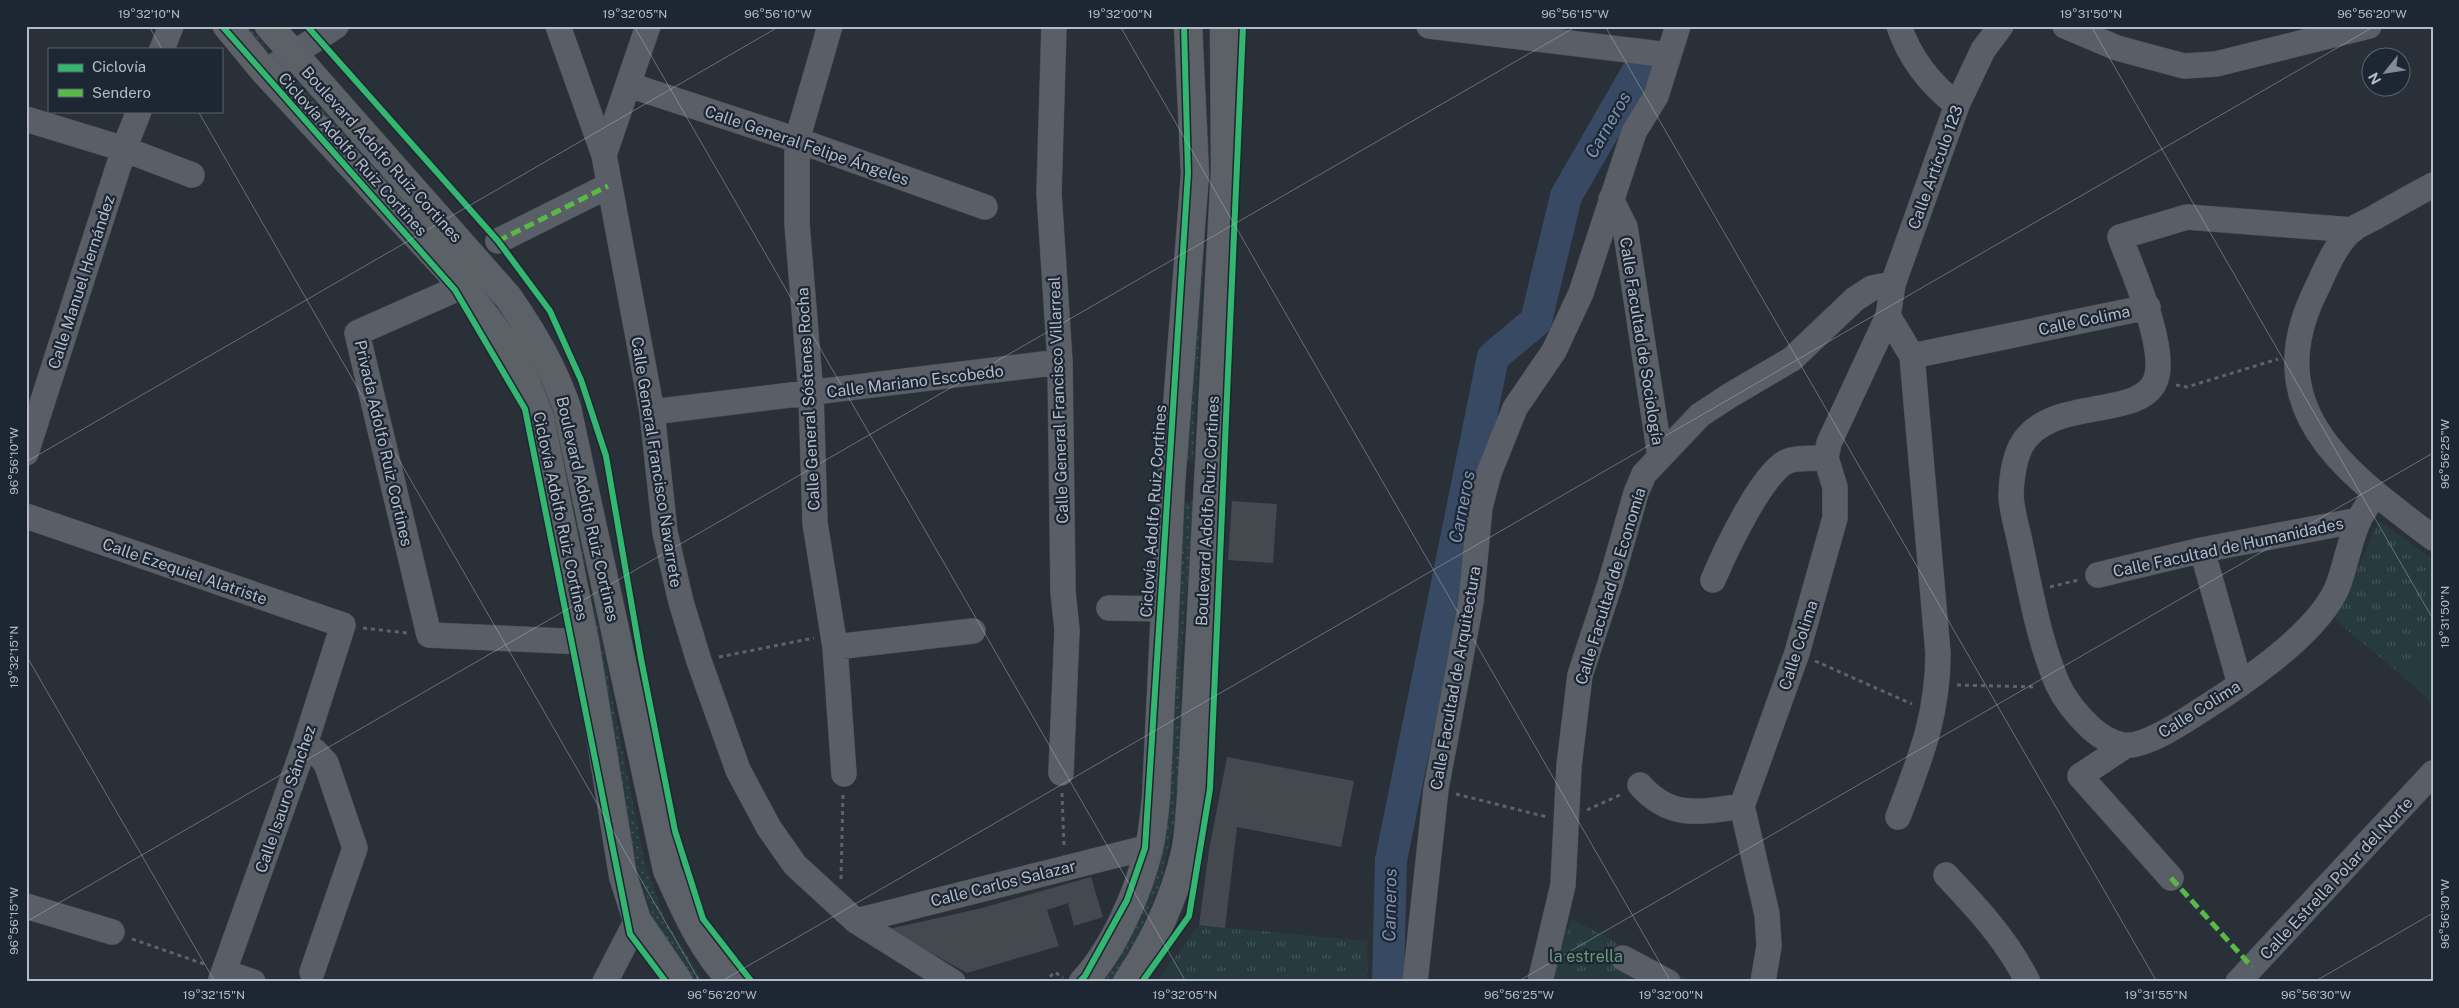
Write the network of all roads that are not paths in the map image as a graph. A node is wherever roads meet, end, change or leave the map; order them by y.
1 (171, 26) edge
2 (227, 26) edge
3 (269, 26) edge
4 (336, 26) edge
5 (558, 26) edge
6 (648, 26) edge
7 (830, 26) edge
8 (1054, 26) edge
9 (1188, 26) edge
10 (1224, 26) edge
11 (1429, 26) edge
12 (1678, 26) edge
13 (1899, 26) edge
14 (2000, 26) edge
15 (2064, 26) edge
16 (2369, 26) edge
17 (1480, 29) edge
18 (1586, 36) edge
19 (162, 48) edge
20 (293, 54) junction
21 (1664, 55) junction
22 (265, 72) junction
23 (628, 85) junction
24 (1958, 105) junction
25 (138, 112) edge
26 (26, 119) edge
27 (797, 140) junction
28 (124, 149) junction
29 (604, 154) junction
30 (192, 175) dead end
31 (2433, 185) edge
32 (608, 186) junction
33 (1610, 199) junction
34 (985, 207) dead end
35 (2353, 230) junction
36 (498, 241) dead end
37 (1893, 284) junction
38 (463, 286) junction
39 (2148, 307) junction
40 (1888, 316) junction
41 (1912, 356) junction
42 (1060, 362) junction
43 (811, 394) junction
44 (652, 412) junction
45 (26, 454) edge
46 (1660, 456) junction
47 (1826, 458) junction
48 (1171, 484) junction
49 (1210, 485) junction
50 (2375, 494) junction
51 (26, 516) edge
52 (2359, 520) junction
53 (2433, 538) edge
54 (2202, 550) junction
55 (2098, 575) road end
56 (1713, 580) dead end
57 (607, 589) junction
58 (576, 595) junction
59 (1109, 608) dead end
60 (1165, 609) junction
61 (343, 625) joint
62 (973, 631) dead end
63 (585, 642) junction
64 (827, 642) junction
65 (2240, 684) junction
66 (2124, 746) junction
67 (304, 747) junction
68 (1061, 773) road end
69 (2433, 773) edge
70 (844, 774) road end
71 (1640, 784) road end
72 (1742, 806) junction
73 (1898, 817) dead end
74 (1149, 847) junction
75 (1946, 875) dead end
76 (2171, 878) dead end
77 (26, 906) edge
78 (848, 914) junction
79 (637, 920) junction
80 (112, 932) road end
81 (1623, 958) dead end
82 (312, 972) dead end
83 (219, 978) edge
84 (1759, 979) edge
85 (253, 982) edge
86 (605, 982) edge
87 (679, 982) edge
88 (733, 982) edge
89 (953, 982) edge
90 (1083, 982) edge
91 (1128, 982) edge
92 (1415, 982) edge
93 (1540, 982) edge
94 (1668, 982) edge
95 (2028, 982) edge
96 (2238, 982) edge

1 - 19 street
2 - 22 main road, Boulevard Adolfo Ruiz Cortines
3 - 20 main road, Boulevard Adolfo Ruiz Cortines
4 - 20 street
5 - 29 street, Calle General Francisco Navarrete
6 - 23 street
7 - 27 street, Calle General Sóstenes Rocha
8 - 42 street, Calle General Francisco Villarreal
9 - 48 main road
10 - 49 main road, Boulevard Adolfo Ruiz Cortines
11 - 17 street
12 - 21 street, Calle Facultad de Arquitectura
13 - 24 street
14 - 24 street, Calle Artículo 123
15 - 16 street
17 - 18 street
18 - 21 street
20 - 22 street
20 - 57 main road, Boulevard Adolfo Ruiz Cortines
21 - 33 street, Calle Facultad de Arquitectura
22 - 38 main road, Boulevard Adolfo Ruiz Cortines
23 - 27 street, Calle General Felipe Ángeles
23 - 29 street
24 - 37 street, Calle Artículo 123
25 - 28 street, Calle Manuel Hernández
26 - 28 street
27 - 34 street, Calle General Felipe Ángeles
27 - 43 street, Calle General Sóstenes Rocha
28 - 30 street
28 - 45 street, Calle Manuel Hernández
29 - 32 street, Calle General Francisco Navarrete
31 - 35 street
32 - 36 street
32 - 44 street, Calle General Francisco Navarrete
33 - 46 street, Calle Facultad de Sociología
33 - 92 street, Calle Facultad de Arquitectura
35 - 39 street
35 - 50 street
37 - 40 street, Calle Artículo 123
37 - 46 street, Calle Facultad de Economía
38 - 58 main road, Boulevard Adolfo Ruiz Cortines
38 - 63 street, Privada Adolfo Ruiz Cortines
39 - 41 street, Calle Colima
39 - 66 street, Calle Colima
40 - 41 street
40 - 47 street
41 - 73 street
42 - 43 street, Calle Mariano Escobedo
42 - 68 street, Calle General Francisco Villarreal
43 - 44 street, Calle Mariano Escobedo
43 - 64 street, Calle General Sóstenes Rocha
44 - 78 street, Calle General Francisco Navarrete
46 - 93 street, Calle Facultad de Economía
47 - 56 street
47 - 72 street, Calle Colima
48 - 49 main road
48 - 60 main road
49 - 91 main road, Boulevard Adolfo Ruiz Cortines
50 - 52 street, Calle Colima
50 - 53 street
51 - 61 street, Calle Ezequiel Alatriste
52 - 54 street, Calle Facultad de Humanidades
52 - 65 street, Calle Colima
54 - 55 street, Calle Facultad de Humanidades
54 - 65 street
57 - 58 main road
57 - 88 main road, Boulevard Adolfo Ruiz Cortines
58 - 63 main road, Boulevard Adolfo Ruiz Cortines
59 - 60 street
60 - 74 main road
61 - 67 street, Calle Isauro Sánchez
62 - 64 street
63 - 79 main road, Boulevard Adolfo Ruiz Cortines
64 - 70 street, Calle General Sóstenes Rocha
65 - 66 street, Calle Colima
66 - 76 street, Calle Colima
67 - 82 street
67 - 83 street, Calle Isauro Sánchez
69 - 96 street, Calle Estrella Polar del Norte
71 - 72 street
72 - 84 street
74 - 78 street, Calle Carlos Salazar
74 - 90 main road
75 - 95 street
77 - 80 street
78 - 89 street, Calle General Francisco Navarrete
79 - 86 street
79 - 87 main road, Boulevard Adolfo Ruiz Cortines
81 - 94 street
83 - 85 street

